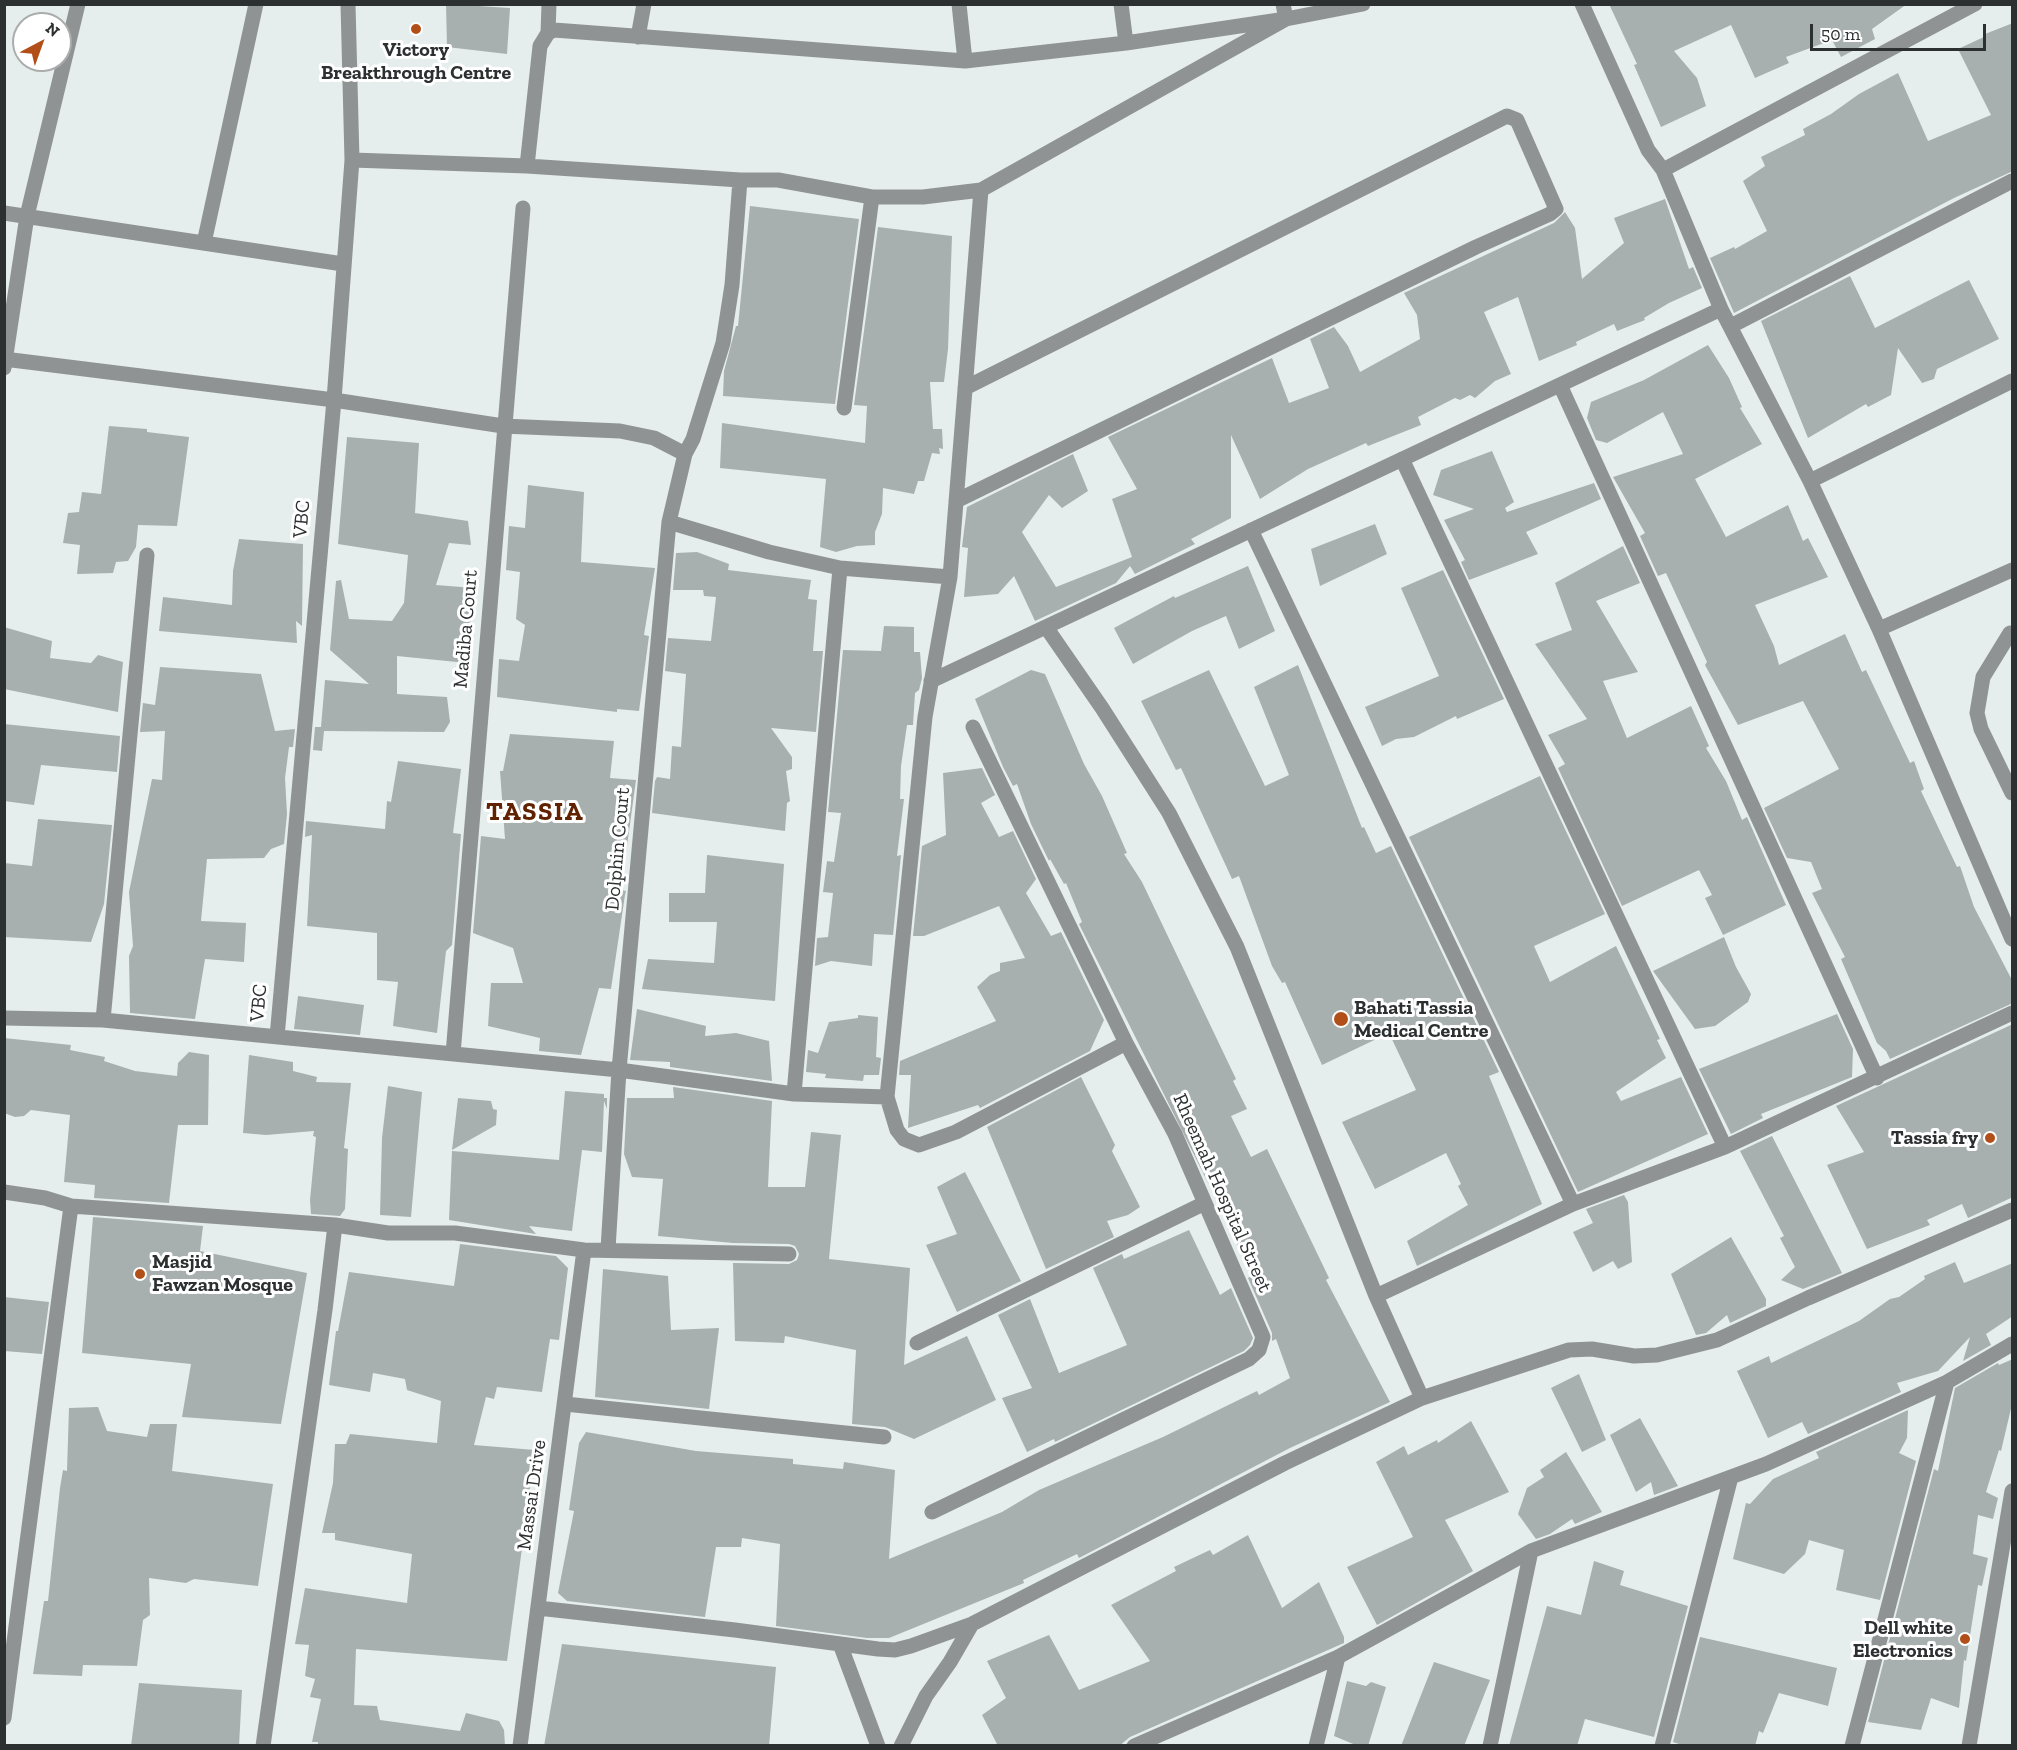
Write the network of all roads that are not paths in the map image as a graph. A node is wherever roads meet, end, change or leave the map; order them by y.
1 (78, 4) edge
2 (256, 4) edge
3 (348, 4) edge
4 (549, 4) edge
5 (644, 4) edge
6 (958, 4) edge
7 (1121, 4) edge
8 (1363, 4) edge
9 (1582, 4) edge
10 (1975, 4) edge
11 (1284, 12) edge
12 (548, 33) junction
13 (638, 37) junction
14 (1126, 43) junction
15 (966, 61) junction
16 (352, 160) junction
17 (527, 166) junction
18 (1663, 171) junction
19 (740, 180) junction
20 (2013, 181) edge
21 (981, 190) junction
22 (872, 197) junction
23 (523, 208) dead end
24 (4, 213) edge
25 (27, 216) junction
26 (204, 243) junction
27 (343, 264) junction
28 (1721, 309) junction
29 (1731, 326) junction
30 (5, 362) edge
31 (2013, 381) edge
32 (1560, 385) junction
33 (965, 388) junction
34 (334, 400) junction
35 (844, 408) dead end
36 (503, 426) junction
37 (685, 454) junction
38 (1402, 459) junction
39 (1810, 481) junction
40 (956, 501) junction
41 (669, 522) junction
42 (1251, 530) junction
43 (147, 555) dead end
44 (840, 568) junction
45 (2013, 570) edge
46 (950, 577) junction
47 (1046, 627) junction
48 (1879, 629) junction
49 (2010, 633) dead end
50 (931, 681) junction
51 (973, 727) dead end
52 (2013, 793) edge
53 (2013, 939) edge
54 (2013, 1013) edge
55 (4, 1018) edge
56 (103, 1020) junction
57 (277, 1036) junction
58 (1126, 1043) junction
59 (453, 1054) junction
60 (619, 1070) junction
61 (1877, 1078) junction
62 (794, 1094) junction
63 (887, 1097) junction
64 (1725, 1147) junction
65 (4, 1192) edge
66 (1205, 1203) junction
67 (1573, 1204) junction
68 (71, 1206) junction
69 (2013, 1210) edge
70 (334, 1225) junction
71 (584, 1250) junction
72 (608, 1250) junction
73 (789, 1254) dead end
74 (1376, 1296) junction
75 (917, 1343) dead end
76 (2013, 1344) edge
77 (1947, 1382) junction
78 (1422, 1398) junction
79 (565, 1404) junction
80 (884, 1437) dead end
81 (1731, 1477) junction
82 (2013, 1491) edge
83 (932, 1512) dead end
84 (1531, 1551) junction
85 (538, 1608) junction
86 (972, 1624) junction
87 (840, 1644) junction
88 (1338, 1657) junction
89 (4, 1718) edge
90 (263, 1746) edge
91 (520, 1746) edge
92 (879, 1746) edge
93 (901, 1746) edge
94 (1134, 1746) edge
95 (1316, 1746) edge
96 (1490, 1746) edge
97 (1662, 1746) edge
98 (1852, 1746) edge
99 (1969, 1746) edge

1 - 25 street
2 - 26 street
3 - 16 street, VBC
4 - 12 street
5 - 13 street
6 - 15 street
7 - 14 street
8 - 11 street
9 - 18 street
10 - 18 street
11 - 14 street
11 - 21 street
12 - 13 street
12 - 17 street
13 - 15 street
14 - 15 street
16 - 17 street
16 - 27 street, VBC
17 - 19 street
18 - 28 street
19 - 22 street
19 - 37 street, Dolphin Court
20 - 29 street
21 - 22 street
21 - 33 street
22 - 35 street
23 - 36 street, Madiba Court
24 - 25 street
25 - 26 street
25 - 30 street
26 - 27 street
27 - 34 street, VBC
28 - 29 street
28 - 32 street
29 - 39 street
30 - 34 street
31 - 39 street
32 - 38 street
32 - 61 street
33 - 40 street
33 - 40 street
34 - 36 street
34 - 57 street, VBC
36 - 37 street
36 - 59 street, Madiba Court
37 - 41 street, Dolphin Court
38 - 42 street
38 - 64 street
39 - 48 street
40 - 46 street
41 - 44 street
41 - 60 street, Dolphin Court
42 - 47 street
42 - 67 street
43 - 56 street
44 - 46 street
44 - 62 street
45 - 48 street
46 - 50 street
47 - 50 street
47 - 74 street
48 - 53 street
49 - 52 street
50 - 63 street
51 - 58 street, Rheemah Hospital Street
54 - 61 street
55 - 56 street
56 - 57 street
57 - 59 street
58 - 63 street
58 - 66 street, Rheemah Hospital Street
59 - 60 street
60 - 62 street
60 - 72 street, Dolphin Court
61 - 64 street
62 - 63 street
64 - 67 street
65 - 68 street
66 - 75 street
66 - 83 street, Rheemah Hospital Street
67 - 74 street
68 - 70 street
68 - 89 street
69 - 78 street
70 - 71 street
70 - 90 street
71 - 72 street
71 - 79 street, Massai Drive
72 - 73 street
74 - 78 street
76 - 77 street
77 - 81 street
77 - 98 street
78 - 86 street
79 - 80 street
79 - 85 street, Massai Drive
81 - 84 street
81 - 97 street
82 - 99 street
84 - 88 street
84 - 96 street
85 - 87 street
85 - 91 street, Massai Drive
86 - 87 street
86 - 93 street
87 - 92 street
88 - 94 street
88 - 95 street

